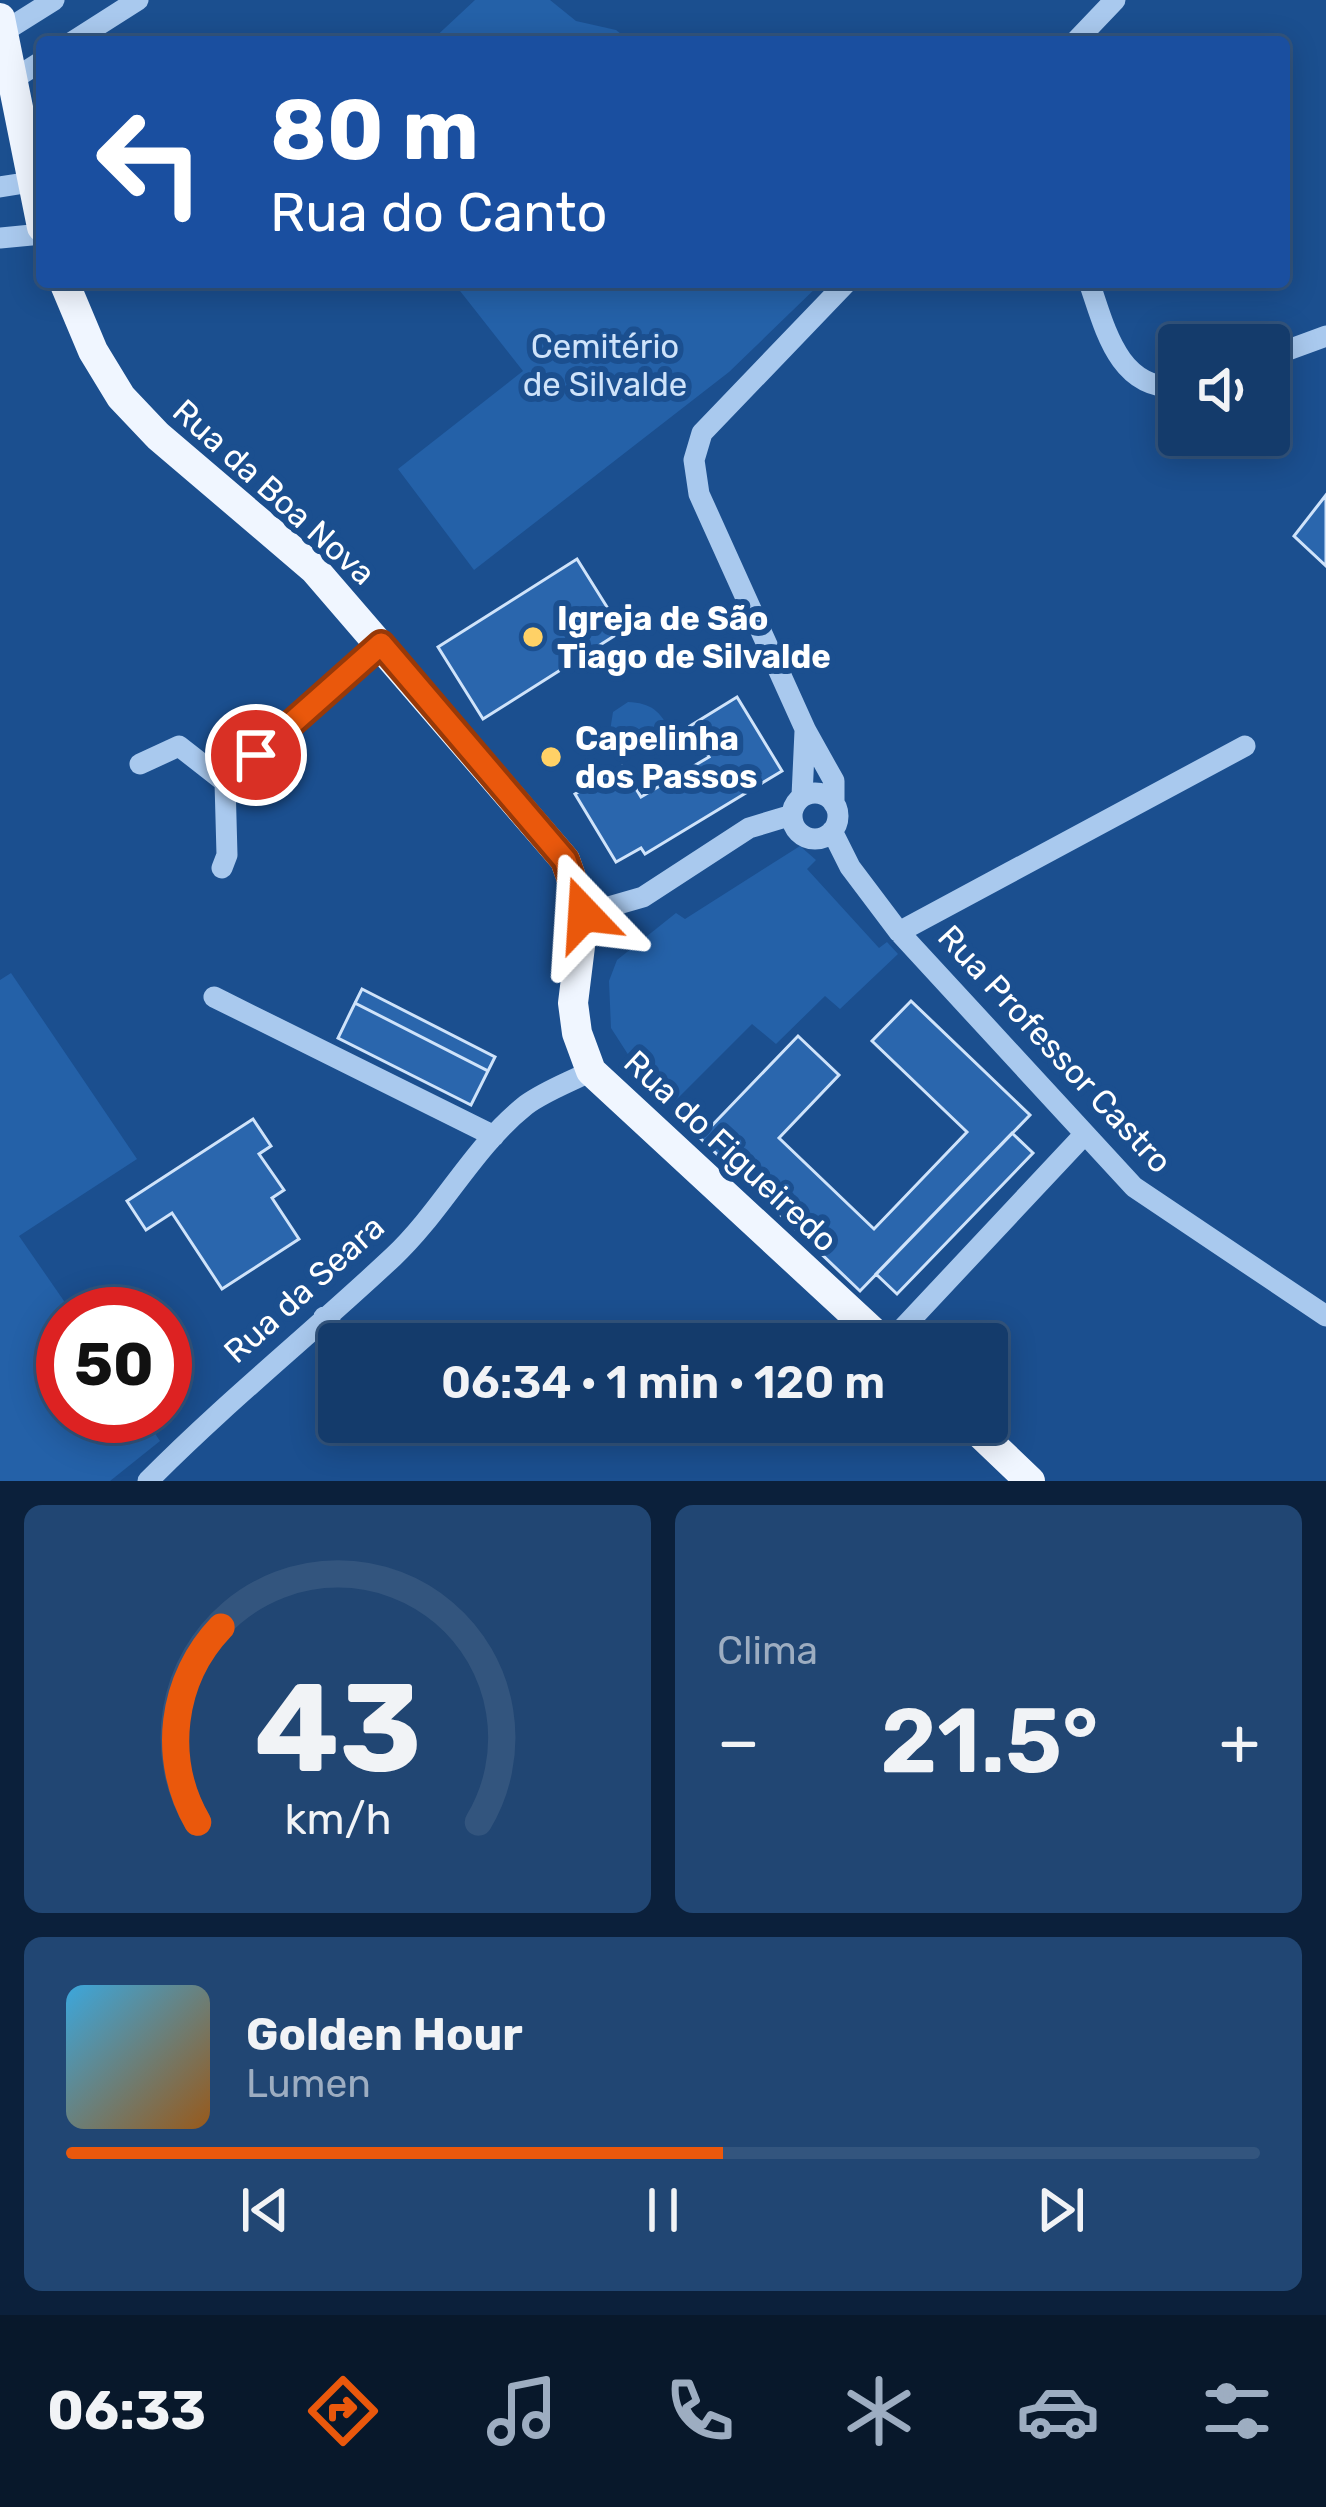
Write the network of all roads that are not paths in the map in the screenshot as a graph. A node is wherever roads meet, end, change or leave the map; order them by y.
1 (54, 0) edge
2 (138, 0) edge
3 (1115, 0) edge
4 (2, 25) edge
5 (81, 36) edge
6 (1081, 36) edge
7 (36, 65) edge
8 (12, 80) junction
9 (31, 182) junction
10 (0, 188) edge
11 (36, 204) edge
12 (36, 231) edge
13 (0, 238) edge
14 (67, 288) edge
15 (841, 288) edge
16 (1091, 288) edge
17 (1326, 336) edge
18 (1290, 349) edge
19 (1158, 386) edge
20 (381, 644) junction
21 (806, 730) junction
22 (1245, 746) dead end
23 (140, 764) dead end
24 (225, 782) junction
25 (834, 804) junction
26 (797, 806) junction
27 (832, 831) junction
28 (222, 868) dead end
29 (584, 914) junction
30 (899, 932) junction
31 (214, 997) dead end
32 (591, 1071) junction
33 (494, 1136) junction
34 (1083, 1136) junction
35 (1326, 1316) edge
36 (324, 1317) junction
37 (329, 1323) edge
38 (864, 1323) edge
39 (907, 1323) edge
40 (990, 1443) edge
41 (148, 1481) edge
42 (1030, 1481) edge

1 - 4 street
2 - 5 street
3 - 6 street
4 - 8 main road
7 - 8 street
8 - 9 main road
9 - 10 street
9 - 11 main road
12 - 13 street
14 - 20 main road, Rua da Boa Nova
15 - 21 street
16 - 19 street
17 - 18 street
20 - 24 street
20 - 29 main road, Rua da Boa Nova
21 - 25 street
21 - 26 street
22 - 30 street
23 - 24 street
24 - 28 street
25 - 26 street
25 - 27 street
26 - 27 street
26 - 29 street
27 - 30 street, Rua Professor Castro
29 - 32 main road, Rua do Figueiredo
30 - 34 street, Rua Professor Castro
31 - 33 street
32 - 33 street, Rua da Seara
32 - 38 main road, Rua do Figueiredo
33 - 36 street, Rua da Seara
34 - 35 street, Rua Professor Castro
34 - 39 street
36 - 37 street
36 - 41 street, Rua da Seara
40 - 42 main road

